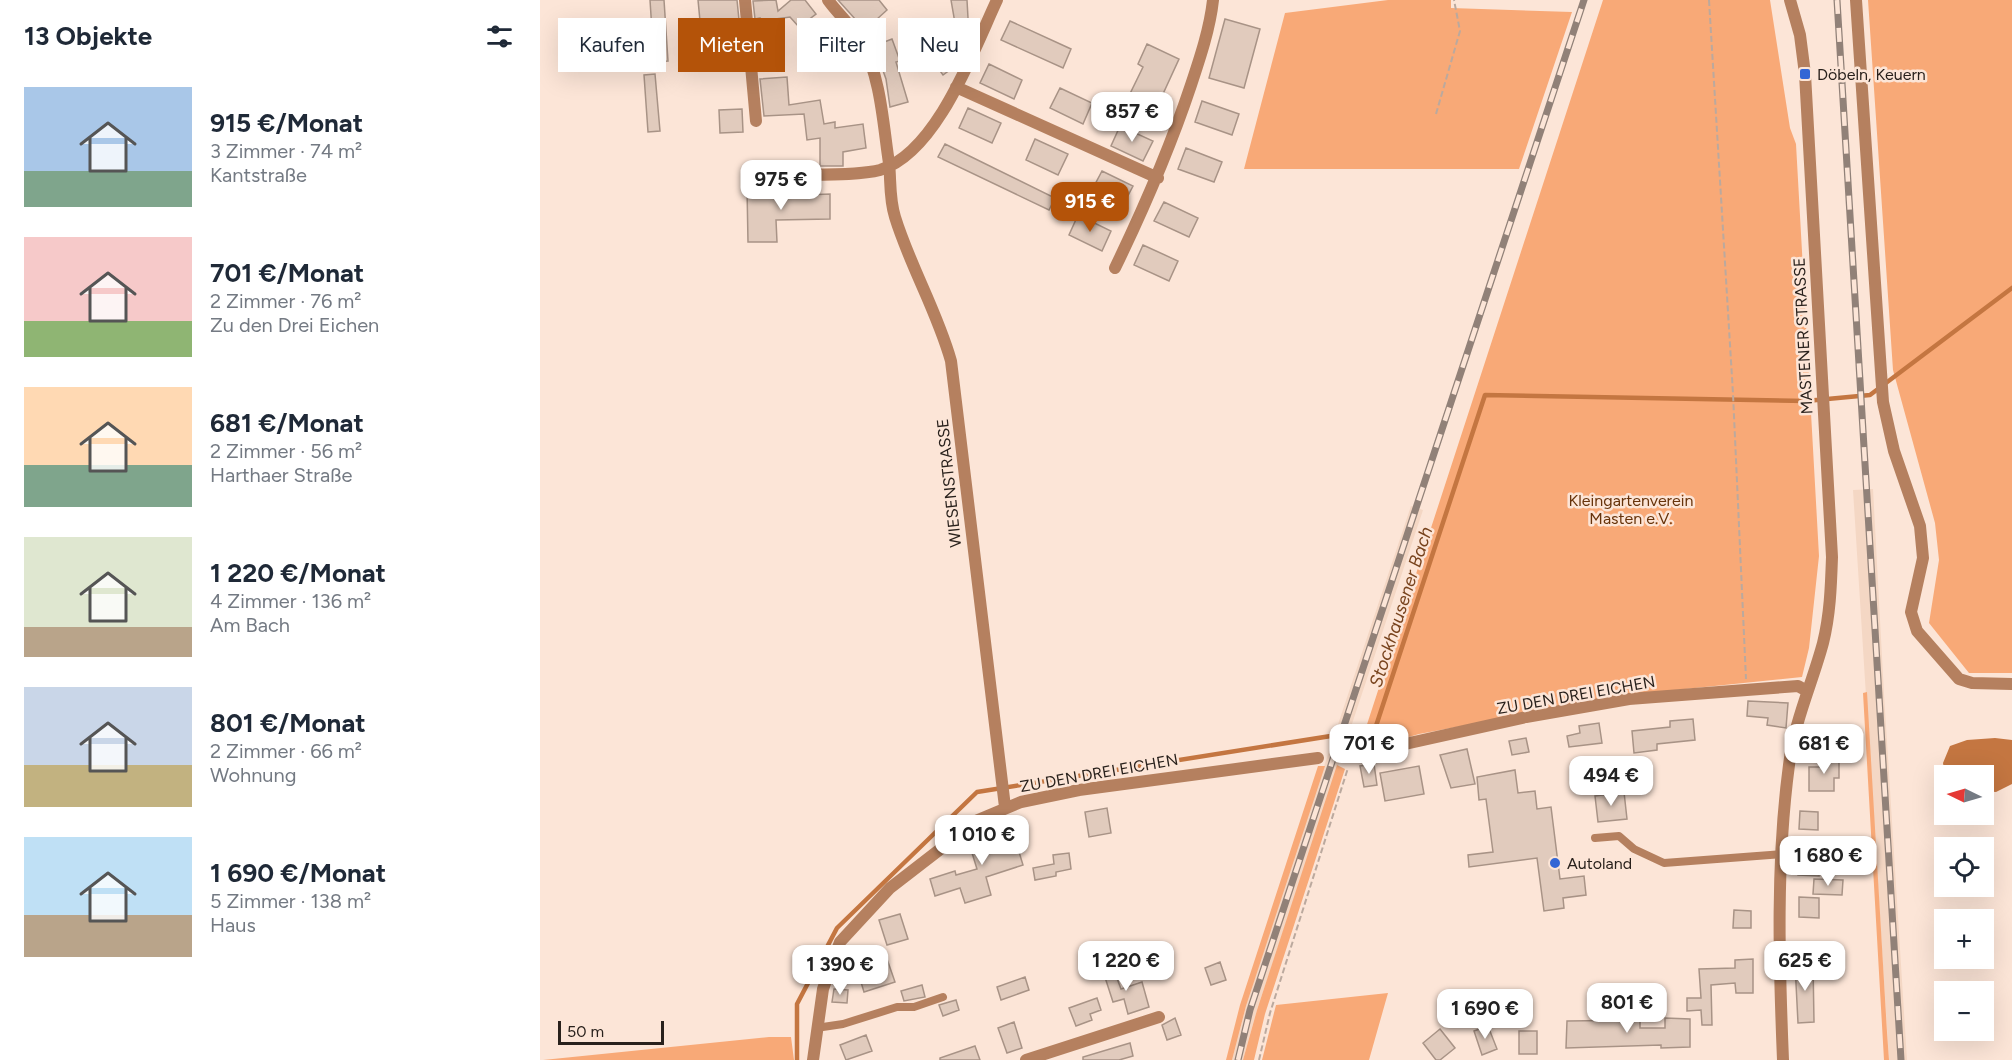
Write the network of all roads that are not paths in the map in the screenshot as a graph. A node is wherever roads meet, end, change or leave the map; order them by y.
1 (745, 0) edge
2 (828, 0) edge
3 (997, 0) edge
4 (1213, 0) edge
5 (1790, 0) edge
6 (1856, 0) edge
7 (956, 87) junction
8 (756, 121) dead end
9 (889, 166) junction
10 (788, 175) dead end
11 (1158, 178) junction
12 (1115, 268) dead end
13 (2012, 684) edge
14 (1807, 691) junction
15 (1351, 756) road end
16 (1318, 758) dead end
17 (1002, 795) junction
18 (1595, 838) dead end
19 (1782, 854) junction
20 (943, 997) dead end
21 (1159, 1017) dead end
22 (816, 1028) junction
23 (1068, 1046) junction
24 (813, 1060) edge
25 (1026, 1060) edge
26 (1072, 1060) edge
27 (1783, 1060) edge

1 - 8 street
2 - 9 street, WIESENSTRASSE
3 - 7 street
4 - 11 street
5 - 14 street, MASTENER STRASSE
6 - 13 street
7 - 9 street
7 - 11 street
9 - 10 street
9 - 17 street, WIESENSTRASSE
11 - 12 street
14 - 15 street, ZU DEN DREI EICHEN
14 - 19 street, MASTENER STRASSE
16 - 17 street, ZU DEN DREI EICHEN
17 - 22 street, ZU DEN DREI EICHEN
18 - 19 lane
19 - 27 street, MASTENER STRASSE
20 - 22 lane
21 - 23 street
22 - 24 street, ZU DEN DREI EICHEN
23 - 25 street
23 - 26 street

